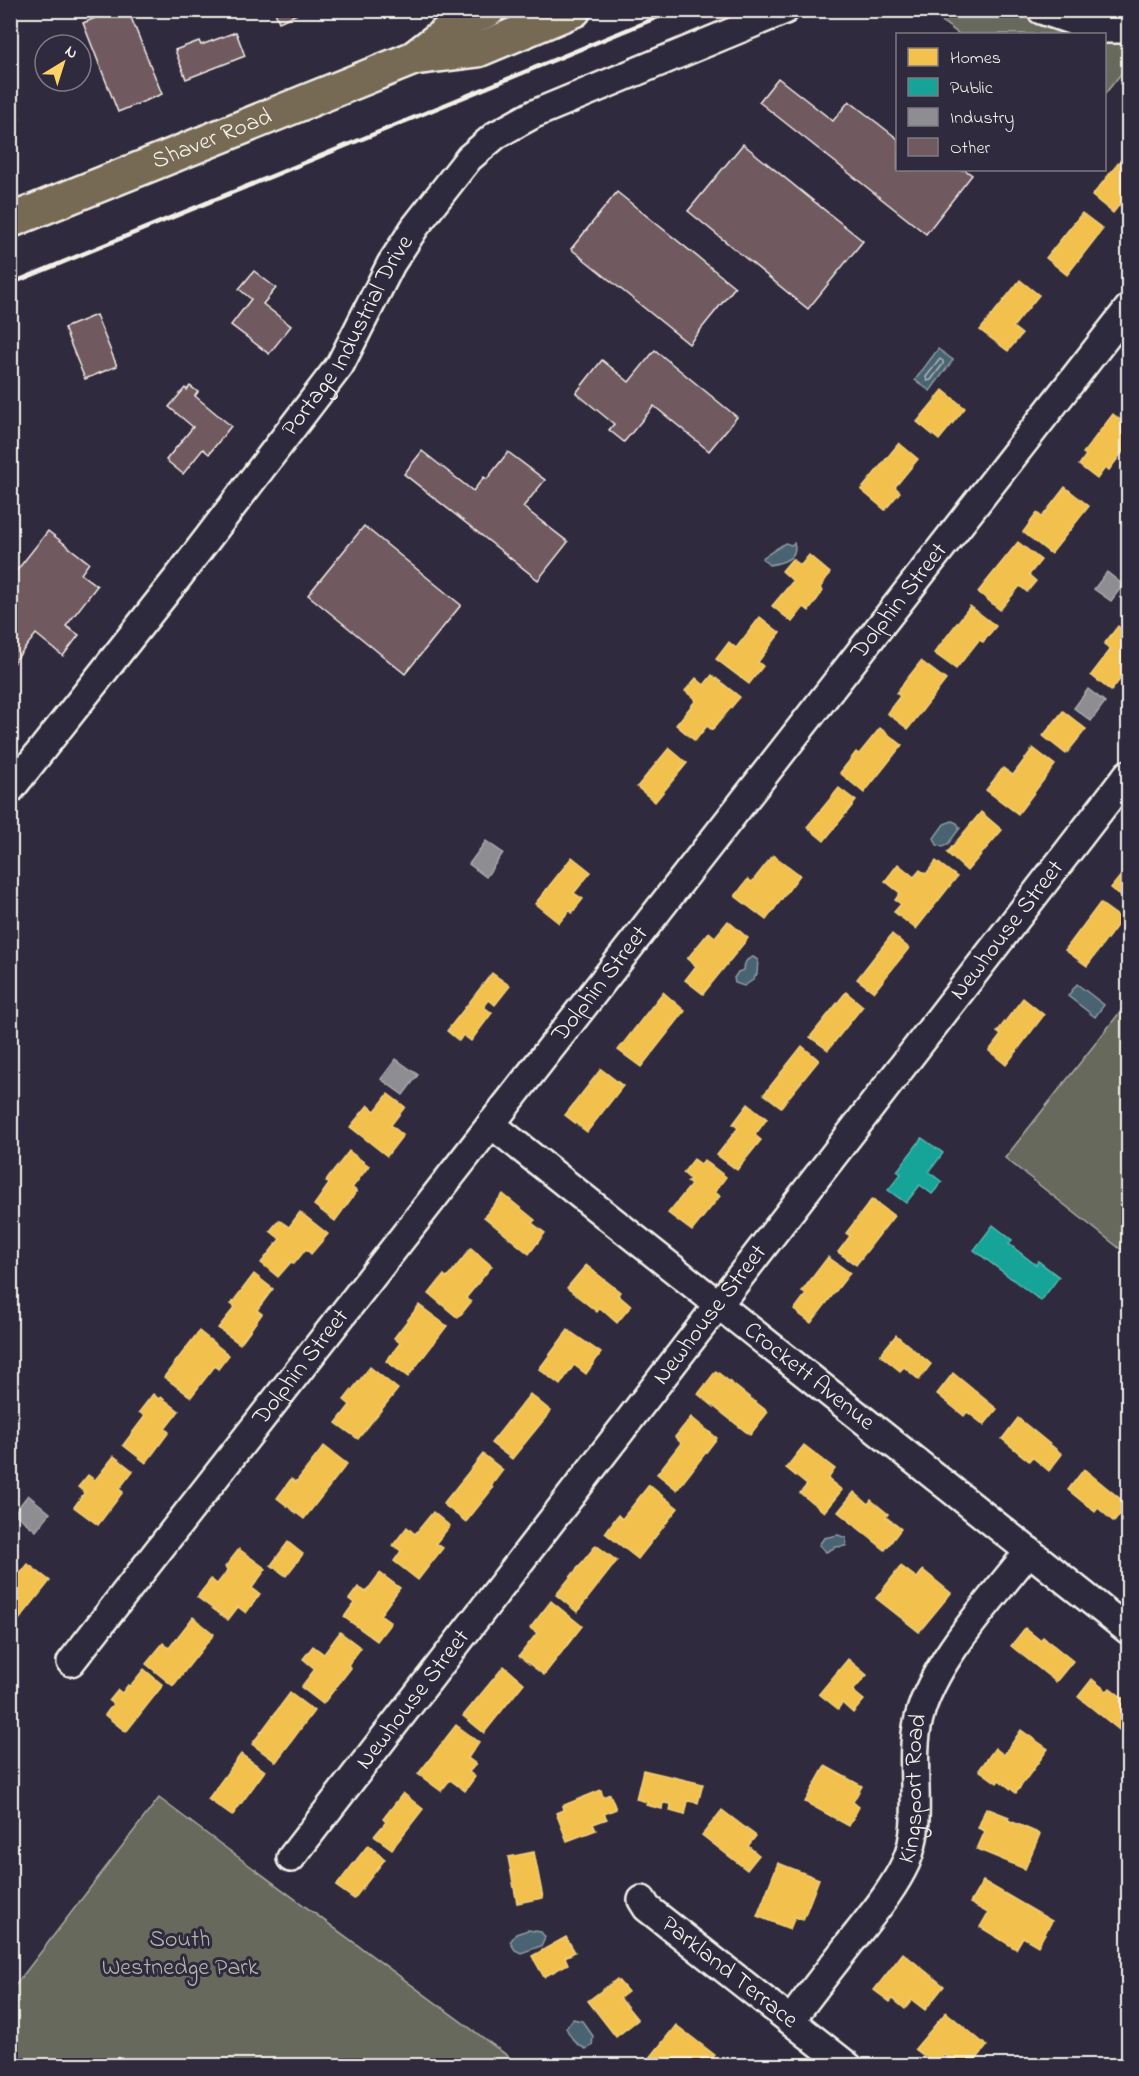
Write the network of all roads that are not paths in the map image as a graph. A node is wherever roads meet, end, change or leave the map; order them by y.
1 (488, 10) edge
2 (574, 10) edge
3 (786, 10) edge
4 (1041, 10) edge
5 (1128, 29) edge
6 (414, 58) junction
7 (10, 221) edge
8 (1128, 309) edge
9 (1128, 774) edge
10 (10, 790) edge
11 (491, 1124) junction
12 (718, 1305) junction
13 (1029, 1551) junction
14 (1128, 1630) edge
15 (71, 1662) dead end
16 (291, 1858) dead end
17 (642, 1900) dead end
18 (791, 2020) junction
19 (848, 2066) edge

1 - 6 main road, Shaver Road
2 - 6 main road, Shaver Road
3 - 10 street, Portage Industrial Drive
4 - 5 street
6 - 7 main road, Shaver Road
8 - 11 street, Dolphin Street
9 - 12 street, Newhouse Street
11 - 12 street, Crockett Avenue
11 - 15 street, Dolphin Street
12 - 13 street, Crockett Avenue
12 - 16 street, Newhouse Street
13 - 14 street, Crockett Avenue
13 - 18 street, Kingsport Road
17 - 18 street, Parkland Terrace
18 - 19 street, Parkland Terrace

